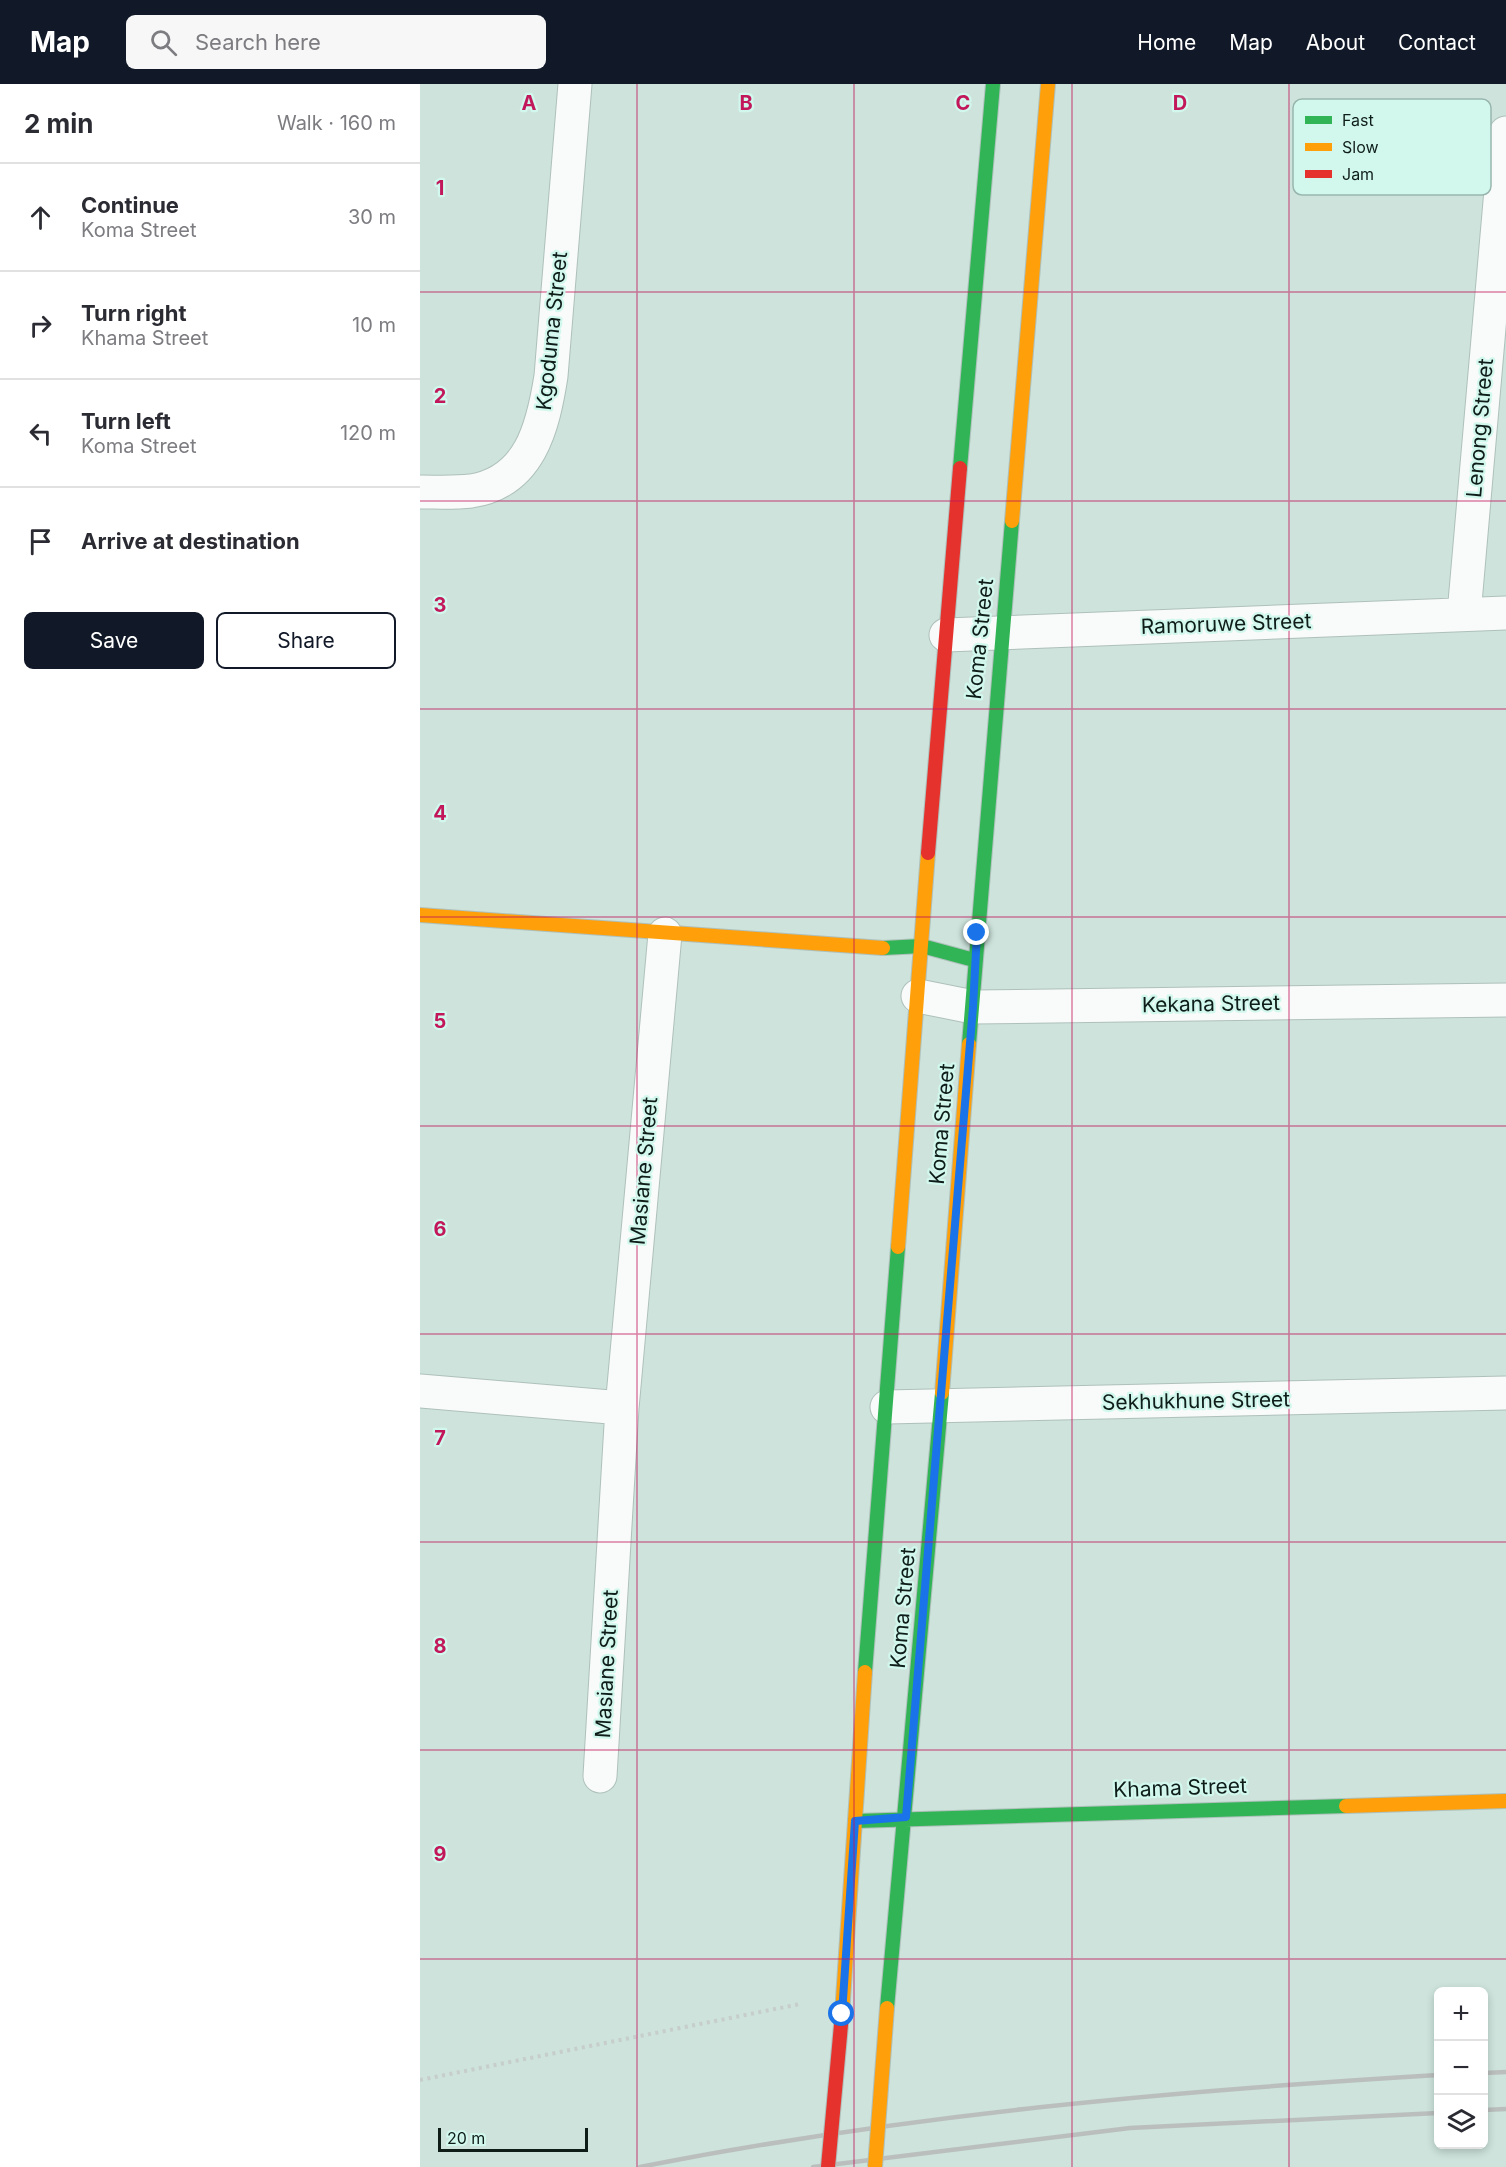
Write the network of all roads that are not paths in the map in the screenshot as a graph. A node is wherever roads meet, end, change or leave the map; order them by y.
1 (575, 84) edge
2 (993, 84) edge
3 (1048, 84) edge
4 (1506, 133) edge
5 (420, 492) edge
6 (1464, 614) junction
7 (1506, 614) edge
8 (1003, 633) junction
9 (946, 635) junction
10 (420, 915) edge
11 (665, 934) junction
12 (922, 946) junction
13 (974, 960) junction
14 (918, 996) junction
15 (1506, 1000) edge
16 (973, 1007) junction
17 (420, 1391) edge
18 (1506, 1393) edge
19 (887, 1407) junction
20 (941, 1407) junction
21 (622, 1408) junction
22 (600, 1776) dead end
23 (1506, 1801) edge
24 (906, 1817) junction
25 (855, 1821) junction
26 (828, 2167) edge
27 (875, 2167) edge

1 - 5 street, Kgoduma Street
2 - 9 main road, Koma Street
3 - 8 main road, Koma Street
4 - 6 street, Lenong Street
6 - 7 street, Ramoruwe Street
6 - 8 street, Ramoruwe Street
8 - 9 street, Ramoruwe Street
8 - 13 main road, Koma Street
9 - 12 main road, Koma Street
10 - 11 main road
11 - 12 main road
11 - 21 street, Masiane Street
12 - 13 main road
12 - 14 main road, Koma Street
13 - 16 main road, Koma Street
14 - 16 street, Kekana Street
14 - 19 main road, Koma Street
15 - 16 street, Kekana Street
16 - 20 main road, Koma Street
17 - 21 street
18 - 20 street, Sekhukhune Street
19 - 20 street, Sekhukhune Street
19 - 25 main road, Koma Street
20 - 24 main road, Koma Street
21 - 22 street, Masiane Street
23 - 24 main road, Khama Street
24 - 25 main road, Khama Street
24 - 27 main road, Koma Street, bridge
25 - 26 main road, Koma Street, bridge

